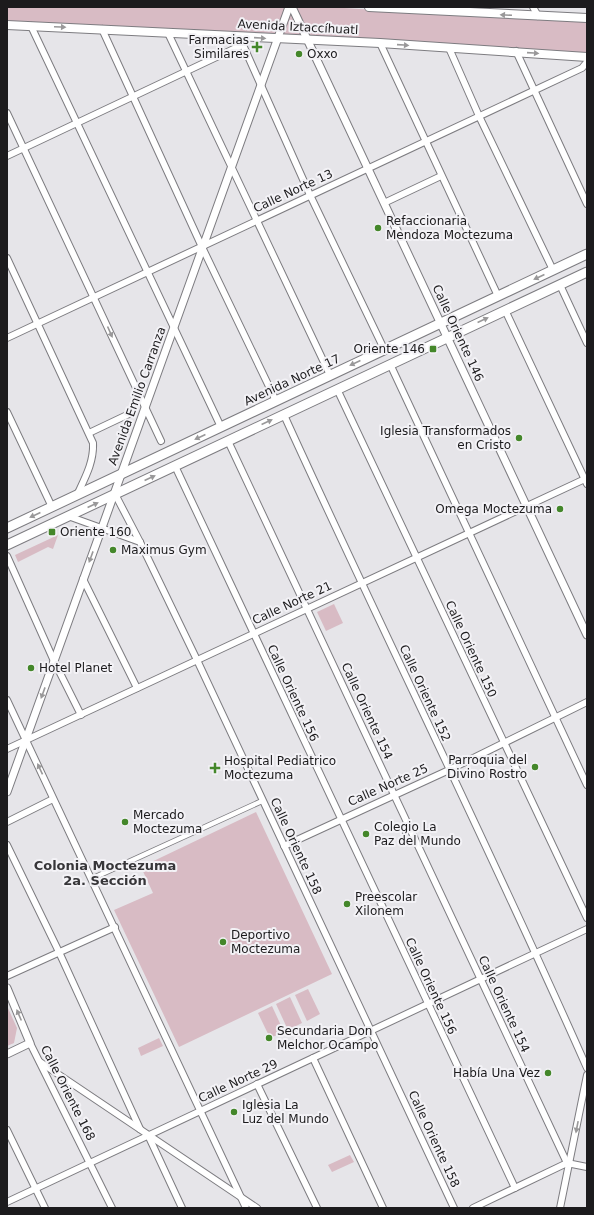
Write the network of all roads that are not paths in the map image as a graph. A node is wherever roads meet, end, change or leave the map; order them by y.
1 (289, 7) edge
2 (292, 7) edge
3 (370, 7) edge
4 (533, 7) edge
5 (453, 10) edge
6 (538, 16) junction
7 (587, 18) edge
8 (7, 25) edge
9 (31, 26) junction
10 (102, 29) junction
11 (168, 33) junction
12 (239, 36) junction
13 (278, 39) junction
14 (308, 41) junction
15 (380, 43) junction
16 (242, 45) junction
17 (449, 48) junction
18 (516, 52) junction
19 (587, 57) edge
20 (587, 62) edge
21 (187, 72) junction
22 (261, 88) junction
23 (533, 90) junction
24 (133, 98) junction
25 (7, 113) edge
26 (479, 116) junction
27 (78, 123) junction
28 (425, 141) junction
29 (24, 149) junction
30 (7, 156) edge
31 (232, 166) junction
32 (368, 168) junction
33 (441, 176) junction
34 (310, 195) junction
35 (384, 203) junction
36 (587, 204) edge
37 (257, 220) junction
38 (202, 247) junction
39 (587, 254) edge
40 (7, 258) edge
41 (553, 270) junction
42 (149, 272) junction
43 (587, 272) edge
44 (560, 285) junction
45 (498, 296) junction
46 (94, 297) junction
47 (505, 310) junction
48 (441, 323) junction
49 (38, 324) junction
50 (174, 327) junction
51 (448, 337) junction
52 (7, 338) edge
53 (587, 343) edge
54 (384, 349) junction
55 (390, 364) junction
56 (330, 375) junction
57 (337, 389) junction
58 (276, 401) junction
59 (144, 409) junction
60 (7, 412) edge
61 (129, 414) dead end
62 (284, 414) junction
63 (221, 427) junction
64 (89, 433) junction
65 (161, 441) dead end
66 (228, 441) junction
67 (175, 466) junction
68 (121, 474) junction
69 (586, 480) edge
70 (115, 494) junction
71 (77, 495) junction
72 (527, 506) junction
73 (52, 507) junction
74 (68, 516) junction
75 (7, 528) edge
76 (101, 529) junction
77 (469, 532) junction
78 (140, 542) junction
79 (7, 545) edge
80 (7, 556) edge
81 (415, 557) junction
82 (83, 579) junction
83 (360, 583) junction
84 (306, 609) junction
85 (253, 634) junction
86 (587, 635) edge
87 (197, 660) junction
88 (54, 661) junction
89 (137, 688) junction
90 (7, 700) edge
91 (587, 702) edge
92 (81, 715) junction
93 (555, 718) junction
94 (26, 740) junction
95 (503, 742) junction
96 (7, 749) edge
97 (449, 770) junction
98 (587, 784) edge
99 (7, 792) edge
100 (394, 795) junction
101 (54, 799) junction
102 (262, 801) junction
103 (340, 819) junction
104 (7, 822) edge
105 (7, 845) edge
106 (284, 846) junction
107 (91, 879) junction
108 (587, 918) edge
109 (115, 928) junction
110 (587, 929) edge
111 (59, 952) junction
112 (536, 953) junction
113 (7, 976) edge
114 (480, 979) junction
115 (7, 988) edge
116 (427, 1004) junction
117 (370, 1031) junction
118 (30, 1043) junction
119 (7, 1054) edge
120 (313, 1058) junction
121 (40, 1062) junction
122 (587, 1068) edge
123 (587, 1075) edge
124 (257, 1084) junction
125 (202, 1110) junction
126 (140, 1129) junction
127 (7, 1130) edge
128 (148, 1135) junction
129 (91, 1163) junction
130 (569, 1164) junction
131 (587, 1167) edge
132 (515, 1188) junction
133 (36, 1189) junction
134 (241, 1197) junction
135 (7, 1202) edge
136 (45, 1208) edge
137 (112, 1208) edge
138 (182, 1208) edge
139 (246, 1208) edge
140 (257, 1208) edge
141 (317, 1208) edge
142 (383, 1208) edge
143 (454, 1208) edge
144 (473, 1208) edge
145 (560, 1208) edge

1 - 13 street, Avenida Emilio Carranza
2 - 14 street, Calle Oriente 146
3 - 5 main road
4 - 6 street
6 -> 5 main road
6 - 7 main road
8 - 9 main road, Avenida Iztaccíhuatl
9 -> 10 main road, Avenida Iztaccíhuatl
9 - 27 street
10 - 11 main road, Avenida Iztaccíhuatl
10 - 24 street
11 - 12 main road, Avenida Iztaccíhuatl
11 - 21 street
12 -> 13 main road, Avenida Iztaccíhuatl
12 - 16 street
13 - 14 main road, Avenida Iztaccíhuatl
13 - 22 street, Avenida Emilio Carranza
14 - 15 main road, Avenida Iztaccíhuatl
14 - 32 street, Calle Oriente 146
15 -> 17 main road, Avenida Iztaccíhuatl
15 - 28 street
16 - 21 street
16 - 22 street
17 - 18 main road, Avenida Iztaccíhuatl
17 - 26 street
18 -> 19 main road, Avenida Iztaccíhuatl
18 - 23 street
20 - 23 street, Calle Norte 13
21 - 24 street
21 - 31 street
22 - 31 street, Avenida Emilio Carranza
22 - 34 street
23 - 26 street, Calle Norte 13
23 - 36 street
24 - 27 street
24 - 38 street
25 - 29 street
26 - 28 street, Calle Norte 13
26 - 41 street
27 - 29 street
27 - 42 street
28 - 32 street, Calle Norte 13
28 - 33 street
29 - 30 street
29 - 46 street
31 - 37 street
31 - 38 street, Avenida Emilio Carranza
32 - 34 street, Calle Norte 13
32 - 35 street, Calle Oriente 146
33 - 35 street
33 - 45 street
34 - 37 street, Calle Norte 13
34 - 54 street
35 - 48 street, Calle Oriente 146
37 - 38 street, Calle Norte 13
37 - 56 street
38 - 42 street, Calle Norte 13
38 - 50 street, Avenida Emilio Carranza
38 - 58 street
39 - 41 main road, Avenida Norte 17
40 - 49 street
41 -> 45 main road, Avenida Norte 17
42 - 46 street, Calle Norte 13
42 - 50 street
43 - 44 main road
44 - 47 main road
44 - 53 street
45 - 48 main road, Avenida Norte 17
46 - 49 street, Calle Norte 13
46 -> 59 street
51 -> 47 main road
47 - 69 street
48 - 51 street, Calle Oriente 146
48 - 54 main road, Avenida Norte 17
49 - 52 street, Calle Norte 13
49 - 64 street
50 - 59 street, Avenida Emilio Carranza
50 - 63 street
51 - 55 main road
51 - 72 street, Calle Oriente 146
54 -> 56 main road, Avenida Norte 17
55 - 57 main road
55 - 77 street
56 - 58 main road, Avenida Norte 17
57 - 62 main road
57 - 81 street, Calle Oriente 150
58 - 63 main road, Avenida Norte 17
59 - 65 street
59 - 68 street, Avenida Emilio Carranza
60 - 73 street
61 - 64 street
66 -> 62 main road
62 - 83 street, Calle Oriente 152
63 -> 68 main road, Avenida Norte 17
64 - 71 street
66 - 67 main road
66 - 84 street, Calle Oriente 154
70 -> 67 main road
67 - 85 street, Calle Oriente 156
68 - 70 street, Avenida Emilio Carranza
68 - 71 main road, Avenida Norte 17
69 - 72 street, Calle Norte 21
74 -> 70 main road
70 - 76 street, Avenida Emilio Carranza
70 - 78 street, Calle Oriente 158
71 - 73 main road, Avenida Norte 17
72 - 77 street, Calle Norte 21
72 - 86 street, Calle Oriente 146
73 -> 75 main road, Avenida Norte 17
74 - 76 street
74 - 79 main road
76 - 78 street
76 -> 82 street, Avenida Emilio Carranza
77 - 81 street, Calle Norte 21
77 - 93 street
78 - 87 street, Calle Oriente 158
80 - 88 street
81 - 83 street, Calle Norte 21
81 - 95 street, Calle Oriente 150
82 - 88 street, Avenida Emilio Carranza
82 - 89 street
83 - 84 street, Calle Norte 21
83 - 97 street, Calle Oriente 152
84 - 85 street, Calle Norte 21
84 - 100 street, Calle Oriente 154
85 - 87 street, Calle Norte 21
85 - 103 street, Calle Oriente 156
87 - 89 street, Calle Norte 21
87 - 102 street, Calle Oriente 158
88 - 92 street
88 -> 94 street, Avenida Emilio Carranza
89 - 92 street, Calle Norte 21
90 - 94 street
91 - 93 street, Calle Norte 25
92 - 94 street, Calle Norte 21
93 - 95 street, Calle Norte 25
93 - 98 street
94 - 96 street, Calle Norte 21
94 - 99 street, Avenida Emilio Carranza
101 -> 94 street
95 - 97 street, Calle Norte 25
95 - 108 street, Calle Oriente 150
97 - 100 street, Calle Norte 25
97 - 112 street, Calle Oriente 152
100 - 103 street, Calle Norte 25
100 - 114 street, Calle Oriente 154
101 - 104 street
101 - 107 street
102 - 106 street, Calle Oriente 158
102 - 107 street
103 - 106 street, Calle Norte 25
103 - 116 street, Calle Oriente 156
105 - 111 street
106 - 117 street, Calle Oriente 158
107 - 109 street
109 - 111 street
109 - 125 street
110 - 112 street, Calle Norte 29
111 - 113 street
111 - 126 street
112 - 114 street, Calle Norte 29
112 - 122 street, Calle Oriente 152
114 - 116 street, Calle Norte 29
114 - 130 street, Calle Oriente 154
118 -> 115 street, Calle Oriente 168
116 - 117 street, Calle Norte 29
116 - 132 street, Calle Oriente 156
117 - 120 street, Calle Norte 29
117 - 143 street, Calle Oriente 158
118 - 119 street
118 - 121 street, Calle Oriente 168
120 - 124 street, Calle Norte 29
120 - 142 street
121 - 126 street
121 - 129 street, Calle Oriente 168
123 -> 130 street
124 - 125 street, Calle Norte 29
124 - 141 street
125 - 128 street, Calle Norte 29
125 - 134 street
126 - 128 street
127 - 133 street
128 - 129 street, Calle Norte 29
128 - 134 street
128 - 138 street
129 - 133 street, Calle Norte 29
129 - 137 street, Calle Oriente 168
130 - 131 street
130 - 132 street
130 - 145 street
132 - 144 street
133 - 135 street, Calle Norte 29
133 - 136 street
134 - 139 street
134 - 140 street

